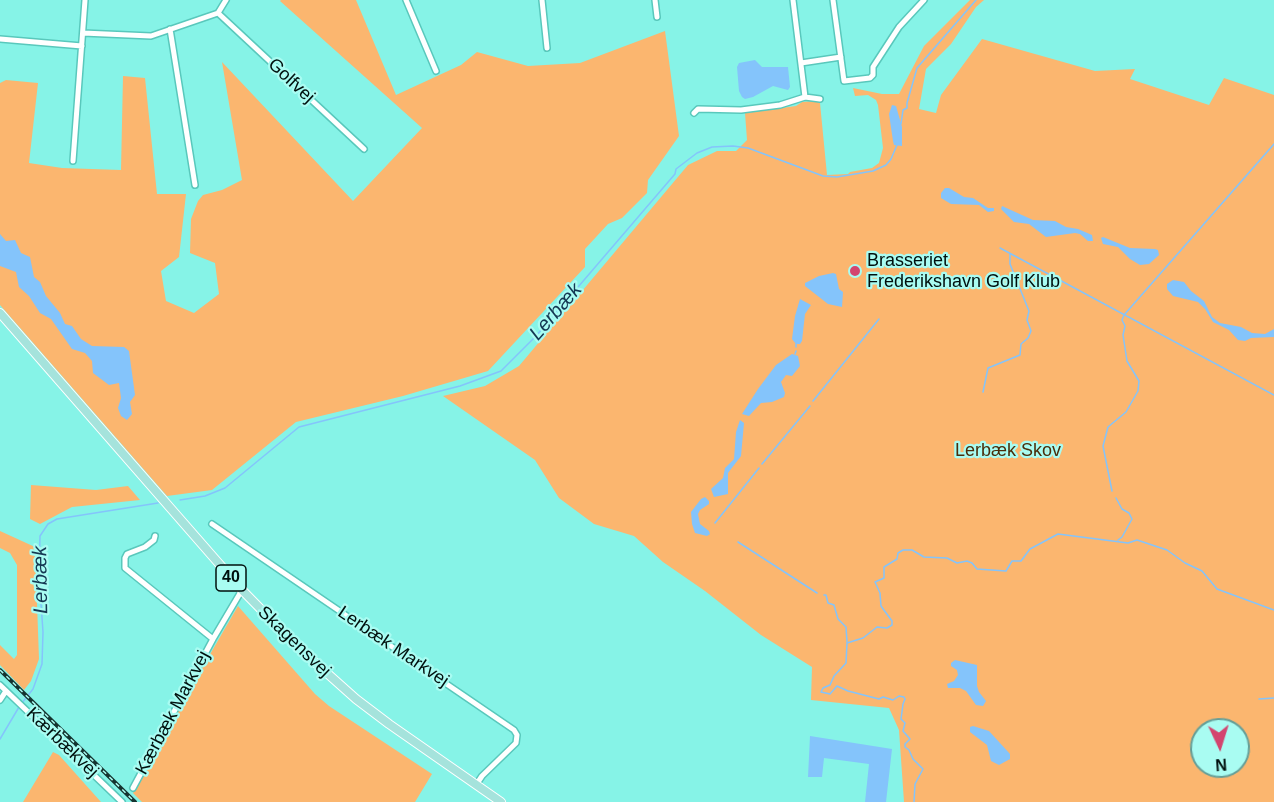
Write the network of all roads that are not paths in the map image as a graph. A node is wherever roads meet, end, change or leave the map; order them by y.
1 (85, 0) edge
2 (226, 0) edge
3 (406, 0) edge
4 (542, 0) edge
5 (655, 0) edge
6 (793, 0) edge
7 (833, 0) edge
8 (924, 0) edge
9 (218, 13) junction
10 (657, 17) dead end
11 (170, 29) junction
12 (83, 33) junction
13 (0, 39) edge
14 (82, 45) junction
15 (547, 48) dead end
16 (841, 57) junction
17 (801, 63) junction
18 (436, 71) dead end
19 (806, 97) junction
20 (820, 99) dead end
21 (694, 113) dead end
22 (364, 149) dead end
23 (73, 160) dead end
24 (195, 185) dead end
25 (0, 312) edge
26 (212, 524) dead end
27 (155, 537) dead end
28 (242, 590) junction
29 (213, 639) junction
30 (0, 685) edge
31 (6, 691) junction
32 (0, 700) edge
33 (476, 785) junction
34 (133, 788) dead end
35 (122, 802) edge
36 (501, 802) edge

1 - 12 street
2 - 9 street
3 - 18 street
4 - 15 street
5 - 10 street
6 - 17 street
7 - 16 street
8 - 16 street
9 - 11 street
9 - 22 street, Golfvej
11 - 12 street
11 - 24 street
12 - 14 street
13 - 14 street
14 - 23 street
16 - 17 street
17 - 19 street
19 - 20 street
19 - 21 street
25 - 28 main road, Skagensvej / 40
26 - 33 street, Lerbæk Markvej
27 - 29 street, Kærbæk Markvej
28 - 29 street, Kærbæk Markvej
28 - 33 main road, Skagensvej / 40
29 - 34 street, Kærbæk Markvej
30 - 31 street, Kærbækvej
31 - 32 street
31 - 35 street, Kærbækvej
33 - 36 main road, Skagensvej / 40

